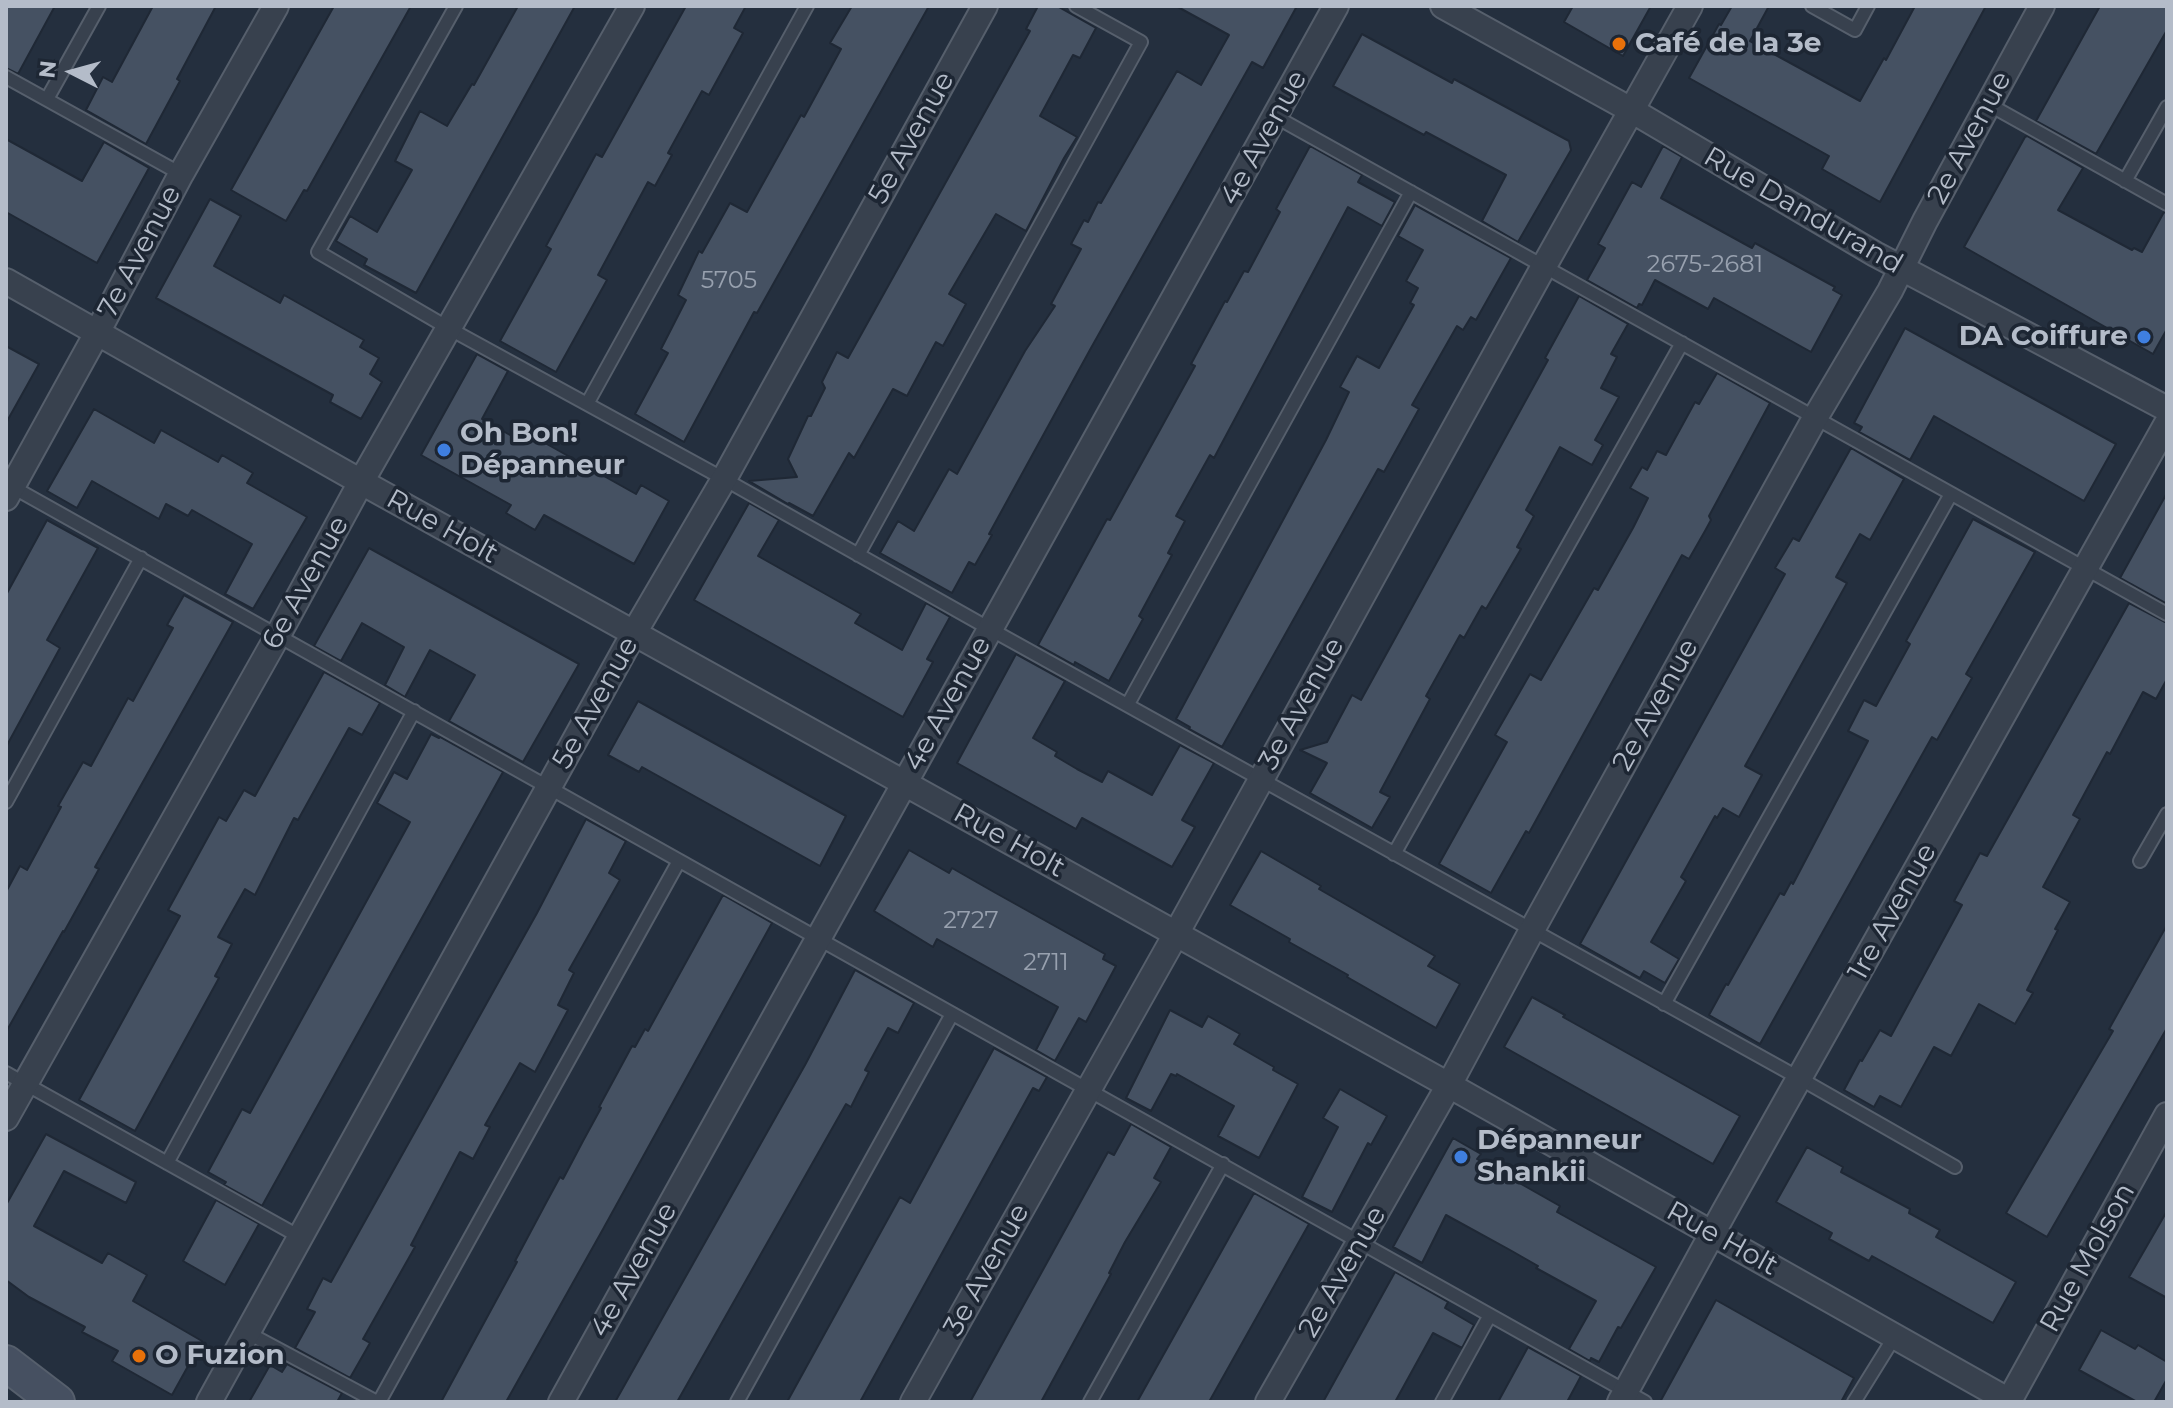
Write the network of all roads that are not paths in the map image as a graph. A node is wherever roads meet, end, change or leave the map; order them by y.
1 (99, 6) edge
2 (276, 6) edge
3 (456, 6) edge
4 (632, 6) edge
5 (807, 6) edge
6 (985, 6) edge
7 (1076, 6) edge
8 (1336, 6) edge
9 (1443, 6) edge
10 (1690, 6) edge
11 (1812, 6) edge
12 (1868, 6) edge
13 (2042, 6) edge
14 (6, 77) edge
15 (47, 99) junction
16 (1988, 104) junction
17 (2167, 107) edge
18 (1631, 110) junction
19 (1276, 117) junction
20 (181, 174) junction
21 (2125, 181) junction
22 (1411, 192) junction
23 (2167, 204) edge
24 (1544, 266) junction
25 (1902, 269) junction
26 (6, 281) edge
27 (450, 329) junction
28 (97, 333) junction
29 (1682, 343) junction
30 (587, 404) junction
31 (2167, 409) edge
32 (1815, 418) junction
33 (2167, 423) edge
34 (724, 479) junction
35 (361, 482) junction
36 (8, 489) edge
37 (1951, 494) junction
38 (858, 555) junction
39 (141, 558) junction
40 (2086, 569) junction
41 (2167, 614) edge
42 (990, 629) junction
43 (634, 633) junction
44 (278, 635) junction
45 (1128, 704) junction
46 (414, 711) junction
47 (1261, 779) junction
48 (904, 783) junction
49 (550, 787) junction
50 (6, 802) edge
51 (2167, 814) edge
52 (1394, 854) junction
53 (679, 861) junction
54 (2140, 861) dead end
55 (1532, 930) junction
56 (1176, 934) junction
57 (818, 938) junction
58 (1664, 1004) junction
59 (952, 1014) junction
60 (1799, 1078) junction
61 (16, 1079) edge
62 (1449, 1085) junction
63 (1088, 1090) junction
64 (2167, 1115) edge
65 (6, 1118) edge
66 (167, 1163) junction
67 (1223, 1164) junction
68 (1955, 1167) dead end
69 (1712, 1233) junction
70 (300, 1237) junction
71 (1360, 1241) junction
72 (1490, 1315) junction
73 (248, 1333) junction
74 (1895, 1336) junction
75 (6, 1363) edge
76 (1630, 1398) edge
77 (57, 1402) edge
78 (209, 1402) edge
79 (378, 1402) edge
80 (561, 1402) edge
81 (737, 1402) edge
82 (913, 1402) edge
83 (1090, 1402) edge
84 (1268, 1402) edge
85 (1442, 1402) edge
86 (1854, 1402) edge
87 (2010, 1402) edge

1 - 15 lane
2 - 20 street, 7e Avenue
3 - 27 lane
4 - 27 street, 6e Avenue
5 - 30 lane
6 - 34 street, 5e Avenue
7 - 38 lane
8 - 19 street, 4e Avenue
9 - 18 street, Rue Dandurand
10 - 18 street, 3e Avenue
11 - 12 lane
13 - 16 street, 2e Avenue
14 - 15 lane
15 - 20 lane
16 - 21 lane
16 - 25 street, 2e Avenue
17 - 21 lane
18 - 24 street, 3e Avenue
18 - 25 street, Rue Dandurand
19 - 22 lane
19 - 42 street, 4e Avenue
20 - 28 street, 7e Avenue
21 - 23 lane
22 - 24 lane
22 - 45 lane
24 - 29 lane
24 - 47 street, 3e Avenue
25 - 31 street, Rue Dandurand
25 - 32 street, 2e Avenue
26 - 28 street, Rue Holt
27 - 30 lane
27 - 35 street, 6e Avenue
28 - 35 street, Rue Holt
28 - 36 street, 7e Avenue
29 - 32 lane
29 - 52 lane
30 - 34 lane
32 - 37 lane
32 - 55 street, 2e Avenue
33 - 40 street, 1re Avenue
34 - 38 lane
34 - 43 street, 5e Avenue
35 - 43 street, Rue Holt
35 - 44 street, 6e Avenue
36 - 39 lane
37 - 40 lane
37 - 58 lane
38 - 42 lane
39 - 44 lane
39 - 50 lane
40 - 41 lane
40 - 60 street, 1re Avenue
42 - 45 lane
42 - 48 street, 4e Avenue
43 - 48 street, Rue Holt
43 - 49 street, 5e Avenue
44 - 46 lane
44 - 61 street, 6e Avenue
45 - 47 lane
46 - 49 lane
46 - 66 lane
47 - 52 lane
47 - 56 street, 3e Avenue
48 - 56 street, Rue Holt
48 - 57 street, 4e Avenue
49 - 53 lane
49 - 70 street, 5e Avenue
51 - 54 lane
52 - 55 lane
53 - 57 lane
53 - 79 lane
55 - 58 lane
55 - 62 street, 2e Avenue
56 - 62 street, Rue Holt
56 - 63 street, 3e Avenue
57 - 59 lane
57 - 80 street, 4e Avenue
58 - 60 lane
59 - 63 lane
59 - 81 lane
60 - 68 lane
60 - 69 street, 1re Avenue
61 - 65 street, 6e Avenue
61 - 66 lane
62 - 69 street, Rue Holt
62 - 71 street, 2e Avenue
63 - 67 lane
63 - 82 street, 3e Avenue
64 - 87 street, Rue Molson
66 - 70 lane
67 - 71 lane
67 - 83 lane
69 - 74 street, Rue Holt
69 - 76 street, 1re Avenue
70 - 73 street, 5e Avenue
71 - 72 lane
71 - 84 street, 2e Avenue
72 - 76 lane
72 - 85 lane
73 - 78 street, 5e Avenue
73 - 79 lane
74 - 86 lane
74 - 87 street, Rue Holt
75 - 77 main road

